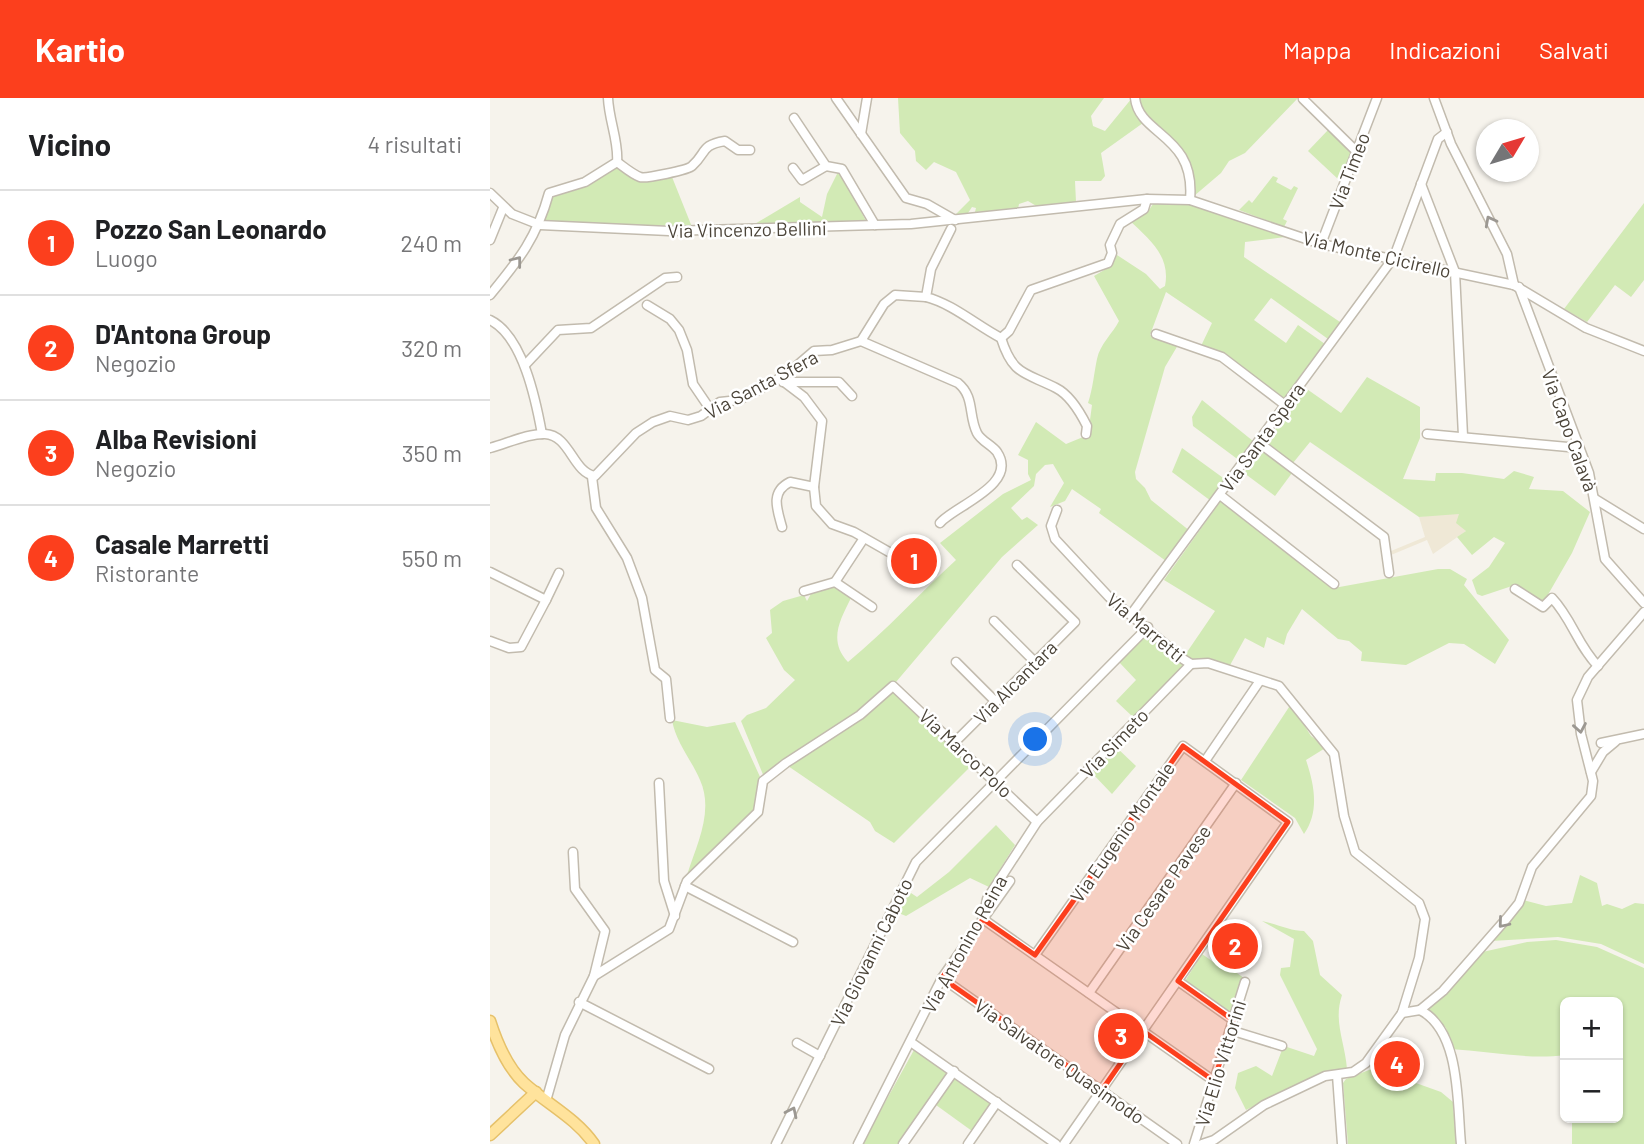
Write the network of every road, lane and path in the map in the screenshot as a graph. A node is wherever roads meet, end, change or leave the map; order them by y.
1 (608, 98) edge
2 (836, 98) edge
3 (867, 98) edge
4 (1135, 98) edge
5 (1377, 98) edge
6 (1434, 98) edge
7 (1303, 99) edge
8 (794, 118) dead end
9 (1447, 132) junction
10 (861, 134) junction
11 (750, 149) dead end
12 (1357, 152) junction
13 (617, 162) junction
14 (826, 166) junction
15 (793, 168) dead end
16 (1421, 184) junction
17 (490, 193) edge
18 (1147, 199) junction
19 (1190, 200) junction
20 (1428, 203) junction
21 (1413, 205) junction
22 (503, 208) junction
23 (1014, 213) joint
24 (955, 219) junction
25 (540, 225) junction
26 (875, 225) junction
27 (951, 229) dead end
28 (490, 240) edge
29 (1321, 244) junction
30 (1392, 260) junction
31 (1455, 272) junction
32 (677, 277) dead end
33 (1517, 286) junction
34 (490, 295) edge
35 (926, 297) junction
36 (647, 305) dead end
37 (490, 320) edge
38 (1156, 334) dead end
39 (1001, 338) junction
40 (861, 341) junction
41 (1644, 351) edge
42 (525, 365) junction
43 (781, 380) junction
44 (852, 396) dead end
45 (1285, 405) junction
46 (710, 409) junction
47 (542, 434) junction
48 (1086, 434) dead end
49 (1427, 434) dead end
50 (1462, 436) junction
51 (1258, 442) junction
52 (490, 448) edge
53 (1579, 448) junction
54 (592, 477) junction
55 (814, 487) junction
56 (1220, 495) junction
57 (1595, 499) junction
58 (1056, 510) dead end
59 (940, 523) dead end
60 (782, 527) dead end
61 (1644, 529) edge
62 (864, 538) junction
63 (889, 552) dead end
64 (1017, 565) dead end
65 (490, 572) edge
66 (559, 573) dead end
67 (1389, 573) dead end
68 (835, 582) junction
69 (1334, 584) dead end
70 (1515, 589) dead end
71 (804, 591) dead end
72 (546, 600) junction
73 (1644, 603) edge
74 (872, 607) dead end
75 (1644, 612) edge
76 (1132, 613) junction
77 (994, 621) dead end
78 (1148, 627) junction
79 (490, 641) edge
80 (956, 662) dead end
81 (1035, 662) junction
82 (1191, 664) junction
83 (1598, 666) junction
84 (1259, 682) junction
85 (996, 702) junction
86 (670, 718) dead end
87 (1644, 734) edge
88 (1617, 740) junction
89 (955, 742) junction
90 (1601, 743) dead end
91 (1205, 761) junction
92 (1591, 773) junction
93 (995, 780) junction
94 (659, 783) dead end
95 (1236, 783) junction
96 (1037, 821) junction
97 (573, 852) dead end
98 (1010, 881) dead end
99 (685, 886) junction
100 (675, 916) junction
101 (983, 919) junction
102 (793, 942) dead end
103 (1035, 955) junction
104 (594, 976) junction
105 (942, 978) junction
106 (1178, 981) junction
107 (1245, 982) dead end
108 (1089, 993) junction
109 (579, 1002) junction
110 (1420, 1010) junction
111 (1402, 1013) junction
112 (1233, 1020) junction
113 (490, 1021) edge
114 (1230, 1030) junction
115 (1143, 1031) junction
116 (797, 1043) dead end
117 (912, 1043) junction
118 (1282, 1046) dead end
119 (820, 1056) junction
120 (709, 1069) dead end
121 (954, 1071) junction
122 (1337, 1075) junction
123 (1214, 1081) junction
124 (1102, 1090) junction
125 (536, 1092) junction
126 (546, 1101) junction
127 (997, 1102) junction
128 (490, 1135) edge
129 (594, 1144) edge
130 (776, 1144) edge
131 (858, 1144) edge
132 (903, 1144) edge
133 (968, 1144) edge
134 (1056, 1144) edge
135 (1064, 1144) edge
136 (1177, 1144) edge
137 (1194, 1144) edge
138 (1202, 1144) edge
139 (1342, 1144) edge
140 (1461, 1144) edge

1 - 13 street
2 - 10 street
3 - 10 street
4 - 19 street
5 - 12 street, Via Timeo
6 - 9 street, Via Capo Calavà
7 - 12 street
8 - 14 street
9 - 16 street, Via Santa Spera
33 -> 9 street, Via Capo Calavà
10 - 24 street
11 - 13 street
12 - 29 street, Via Timeo
13 - 25 street
14 - 15 street
14 - 26 street
16 - 20 street
16 - 21 street, Via Santa Spera
17 - 22 street, Via Vincenzo Bellini
18 - 19 street, Via Monte Cicirello
18 - 23 street, Via Monte Cicirello
18 - 39 street
19 - 29 street, Via Monte Cicirello
20 - 21 street
20 - 31 street
21 - 30 street, Via Santa Spera
22 - 25 street, Via Vincenzo Bellini
22 - 28 street
23 - 24 street, Via Vincenzo Bellini
24 - 26 street, Via Vincenzo Bellini
25 - 26 street, Via Vincenzo Bellini
34 -> 25 street
27 - 35 street
29 - 30 street, Via Monte Cicirello
30 - 31 street, Via Monte Cicirello
30 - 45 street, Via Santa Spera
31 - 33 street, Via Monte Cicirello
31 - 50 street
32 - 42 street
33 - 41 street, Via Monte Cicirello
33 - 53 street, Via Capo Calavà
35 - 39 street
35 - 40 street
36 - 46 street
37 - 42 street
38 - 45 street
39 - 48 street
40 - 43 street, Via Santa Sfera
40 - 59 street
42 - 47 street
43 - 44 street
43 - 46 street, Via Santa Sfera
43 - 55 street
45 - 51 street, Via Santa Spera
46 - 54 street, Via Santa Sfera
47 - 52 street
47 - 54 street
49 - 50 street
50 - 53 street
51 - 56 street, Via Santa Spera
51 - 67 street
53 - 57 street, Via Capo Calavà
54 - 86 street
55 - 60 street
55 - 62 street
56 - 69 street
56 - 76 street, Via Santa Spera
57 - 61 street
57 - 73 street, Via Capo Calavà
58 - 76 street, Via Marretti
62 - 63 street
62 - 68 street
64 - 81 street, Via Alcantara
65 - 72 street
66 - 72 street
68 - 71 street
68 - 74 street
70 - 83 street
72 - 79 street
75 - 83 street
76 - 78 street, Via Marretti
77 - 81 street
78 - 82 street, Via Marretti
78 - 93 street, Via Giovanni Caboto
80 - 85 street
81 - 85 street, Via Alcantara
82 - 84 street, Via Marretti
82 - 96 street, Via Simeto
83 -> 92 street
84 - 91 street
84 - 111 street, Via Marretti
85 - 89 street, Via Alcantara
87 - 88 street
88 - 90 street
88 - 92 street
89 - 93 street, Via Marco Polo
89 - 99 street, Via Marco Polo
91 - 95 street, Via Eugenio Montale
91 - 103 street, Via Eugenio Montale
92 -> 110 street
93 - 96 street, Via Marco Polo
93 - 119 street, Via Giovanni Caboto
94 - 100 street
95 - 106 street, Via Eugenio Montale
95 - 108 street, Via Cesare Pavese
96 - 101 street, Via Antonino Reina
97 - 104 street
98 - 101 street
99 - 100 street
99 - 102 street
100 - 104 street
101 - 103 street
101 - 105 street, Via Antonino Reina
103 - 108 street
104 - 109 street
105 - 117 street, Via Antonino Reina
105 - 124 street, Via Salvatore Quasimodo
106 - 112 street
106 - 115 street
107 - 112 street, Via Elio Vittorini
108 - 115 street
109 - 120 street
109 - 126 street
110 - 111 street
110 - 140 street
111 - 122 street, Via Marretti
112 - 114 street, Via Elio Vittorini
113 - 125 main road
114 - 118 street
114 - 123 street, Via Elio Vittorini
115 - 123 street
115 - 124 street
116 - 119 street
117 - 121 street
117 - 131 street, Via Antonino Reina
130 -> 119 street, Via Giovanni Caboto
121 - 127 street
121 - 132 street
122 - 138 street, Via Marretti
122 - 139 street
123 - 137 street, Via Elio Vittorini
124 - 135 street
124 - 136 street, Via Salvatore Quasimodo
125 - 126 main road
125 - 128 main road
126 - 129 main road
127 - 133 street
127 - 134 street

